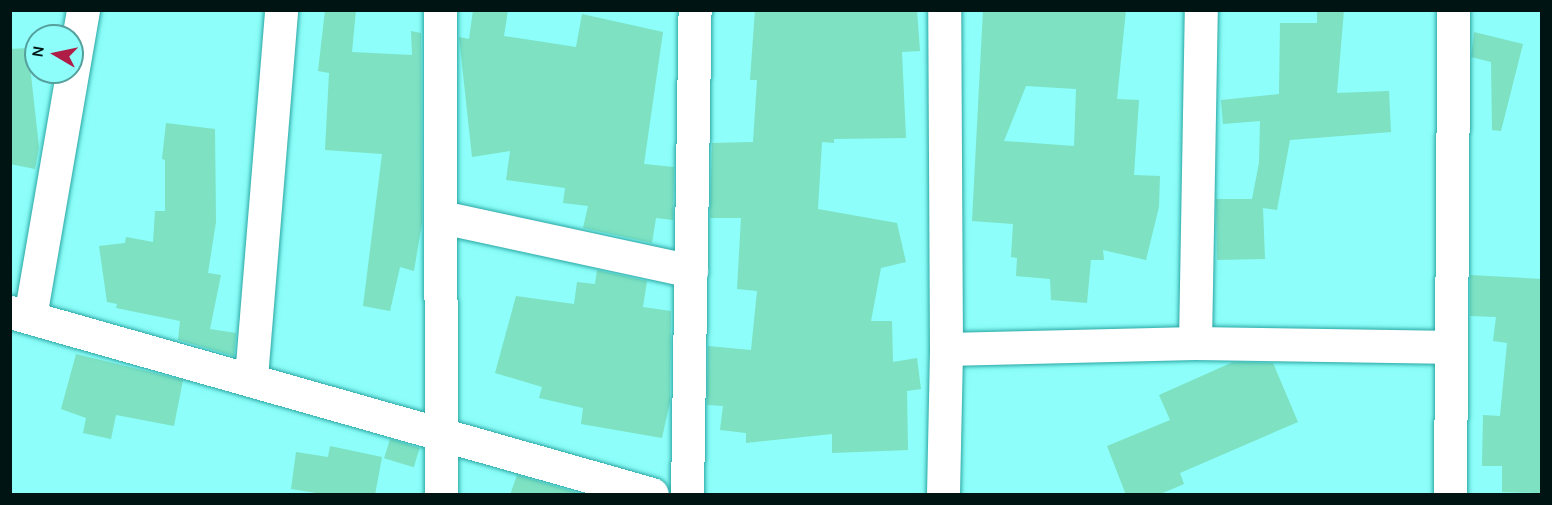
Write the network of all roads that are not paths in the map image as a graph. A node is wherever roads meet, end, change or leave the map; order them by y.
1 (83, 10) edge
2 (281, 10) edge
3 (440, 10) edge
4 (695, 10) edge
5 (944, 10) edge
6 (1201, 10) edge
7 (1453, 10) edge
8 (442, 218) junction
9 (692, 271) junction
10 (20, 314) edge
11 (1195, 343) junction
12 (1451, 347) junction
13 (946, 349) junction
14 (251, 377) junction
15 (442, 433) junction
16 (594, 486) edge
17 (441, 495) edge
18 (652, 495) edge
19 (687, 495) edge
20 (943, 495) edge
21 (1450, 495) edge

1 - 10 street
2 - 14 street
3 - 8 street
4 - 9 street
5 - 13 street
6 - 11 street
7 - 12 street
8 - 9 street
8 - 15 street
9 - 19 street
10 - 14 street
11 - 12 street
11 - 13 street
12 - 21 street
13 - 20 street
14 - 15 street
15 - 16 street
15 - 17 street
16 - 18 street

